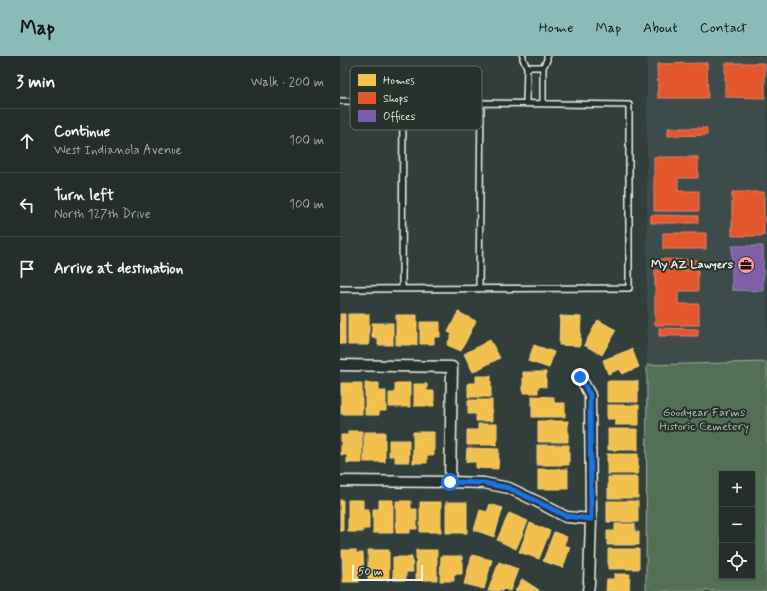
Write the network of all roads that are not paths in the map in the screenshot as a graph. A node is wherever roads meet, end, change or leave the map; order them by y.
1 (523, 56) edge
2 (547, 56) edge
3 (527, 67) junction
4 (543, 67) junction
5 (340, 101) edge
6 (350, 101) edge
7 (482, 103) edge
8 (526, 103) junction
9 (543, 104) junction
10 (403, 130) edge
11 (481, 130) edge
12 (340, 289) edge
13 (402, 289) junction
14 (479, 289) junction
15 (340, 365) edge
16 (580, 377) dead end
17 (340, 481) edge
18 (450, 482) junction
19 (591, 519) junction
20 (588, 591) edge

1 - 3 lane
2 - 4 lane
3 - 4 lane
3 - 8 lane
4 - 9 lane
5 - 6 lane
7 - 8 lane
8 - 9 lane
9 - 14 lane
10 - 13 lane
11 - 14 lane
12 - 13 lane
13 - 14 lane
15 - 18 street
16 - 19 street
17 - 18 street
18 - 19 street
19 - 20 street

